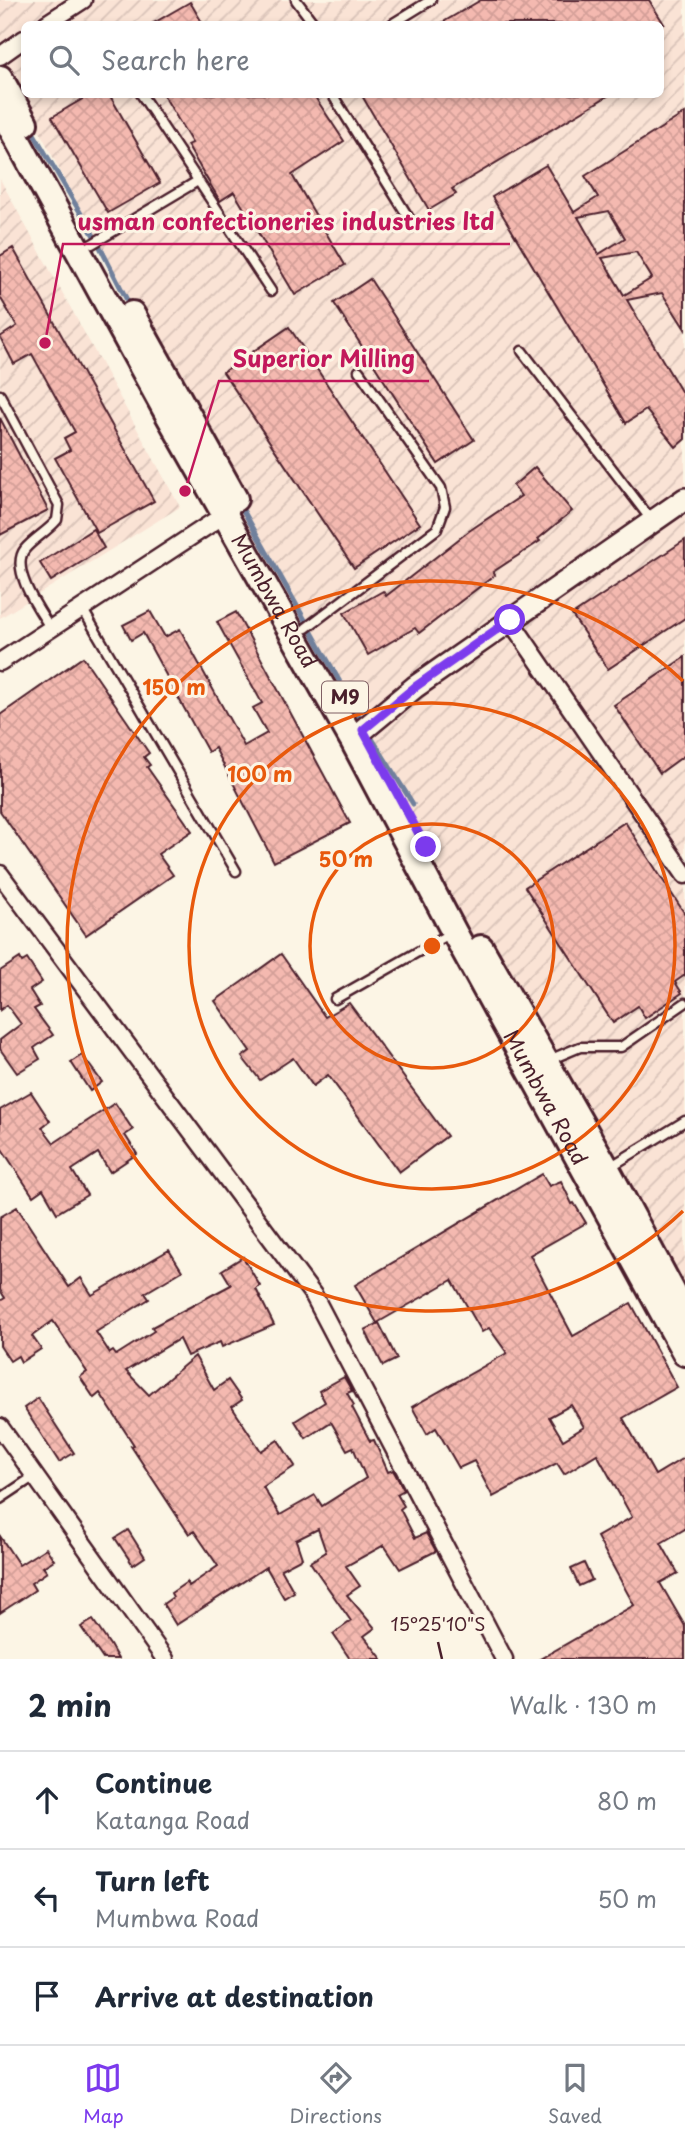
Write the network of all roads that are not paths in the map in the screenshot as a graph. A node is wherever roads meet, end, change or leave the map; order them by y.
1 (296, 0) edge
2 (431, 0) edge
3 (74, 3) edge
4 (50, 21) edge
5 (312, 21) edge
6 (398, 21) edge
7 (21, 41) edge
8 (0, 56) edge
9 (0, 78) edge
10 (144, 98) edge
11 (334, 98) edge
12 (0, 108) edge
13 (196, 182) junction
14 (412, 223) dead end
15 (92, 244) junction
16 (271, 291) dead end
17 (522, 351) dead end
18 (359, 371) dead end
19 (0, 395) edge
20 (685, 499) edge
21 (231, 510) junction
22 (652, 521) junction
23 (82, 608) junction
24 (510, 620) junction
25 (306, 628) junction
26 (51, 629) junction
27 (0, 662) edge
28 (358, 734) junction
29 (683, 868) edge
30 (236, 872) dead end
31 (0, 874) edge
32 (454, 932) junction
33 (335, 999) dead end
34 (685, 1003) edge
35 (546, 1061) junction
36 (685, 1121) edge
37 (607, 1169) junction
38 (685, 1315) edge
39 (685, 1353) edge
40 (0, 1427) edge
41 (36, 1475) junction
42 (0, 1499) edge
43 (165, 1659) edge
44 (504, 1659) edge

1 - 5 lane
2 - 6 lane
3 - 4 street
7 - 8 street
9 - 15 main road, Mumbwa Road / M9
10 - 13 lane
11 - 14 lane
12 - 21 main road, Mumbwa Road / M9
13 - 15 lane
13 - 16 lane
15 - 21 main road, Mumbwa Road / M9
17 - 22 lane
18 - 25 lane
19 - 26 lane
20 - 22 street
21 - 23 street
21 - 25 main road, Mumbwa Road / M9
21 - 28 main road, Mumbwa Road / M9
22 - 24 street
23 - 26 street
23 - 30 lane
24 - 28 street
24 - 29 street
25 - 28 main road, Mumbwa Road / M9
26 - 27 street
28 - 32 main road, Mumbwa Road / M9
28 - 35 main road, Mumbwa Road / M9
31 - 44 street
32 - 33 lane
32 - 39 main road, Mumbwa Road / M9
34 - 35 lane
35 - 37 main road, Mumbwa Road / M9
36 - 37 lane
37 - 38 main road, Mumbwa Road / M9
40 - 41 street
41 - 42 lane
41 - 43 street

